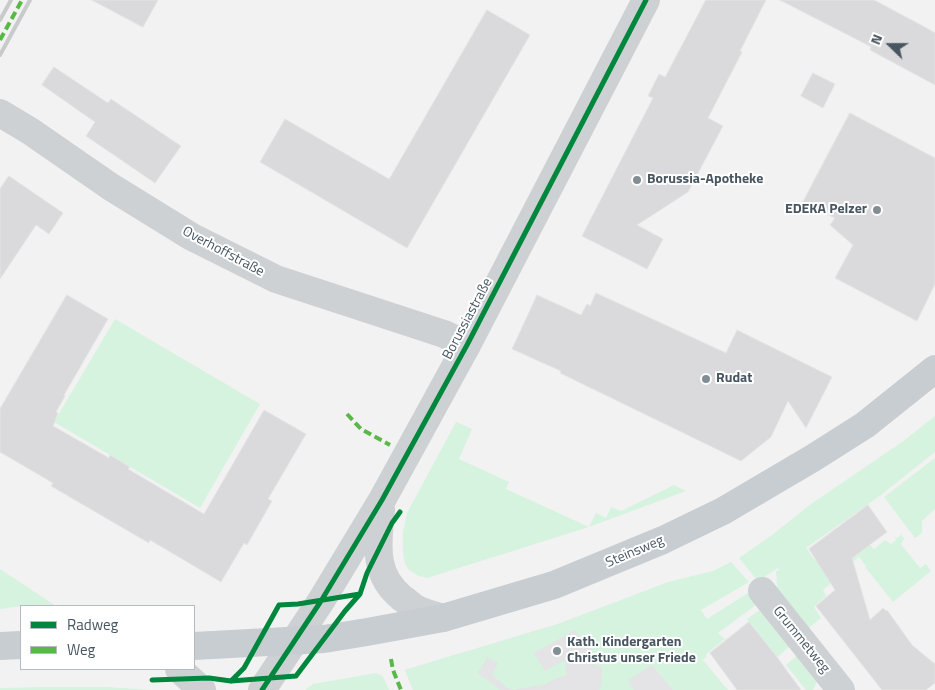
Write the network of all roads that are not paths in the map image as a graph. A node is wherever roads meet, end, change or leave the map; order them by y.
1 (646, 0) edge
2 (0, 113) edge
3 (467, 345) junction
4 (935, 369) edge
5 (382, 500) junction
6 (762, 591) dead end
7 (443, 618) junction
8 (296, 641) junction
9 (20, 645) edge
10 (0, 646) edge
11 (195, 646) edge
12 (180, 670) edge
13 (202, 690) edge
14 (262, 690) edge
15 (841, 690) edge

1 - 3 street, Borussiastraße
2 - 3 street, Overhoffstraße
3 - 5 street, Borussiastraße
4 - 7 main road, Steinsweg
5 - 7 street, Borussiastraße
5 - 8 street, Borussiastraße
6 - 15 street, Grummetweg
7 - 8 main road, Steinsweg
8 - 11 main road
8 - 14 street, Borussiastraße
9 - 10 main road
12 - 13 street

